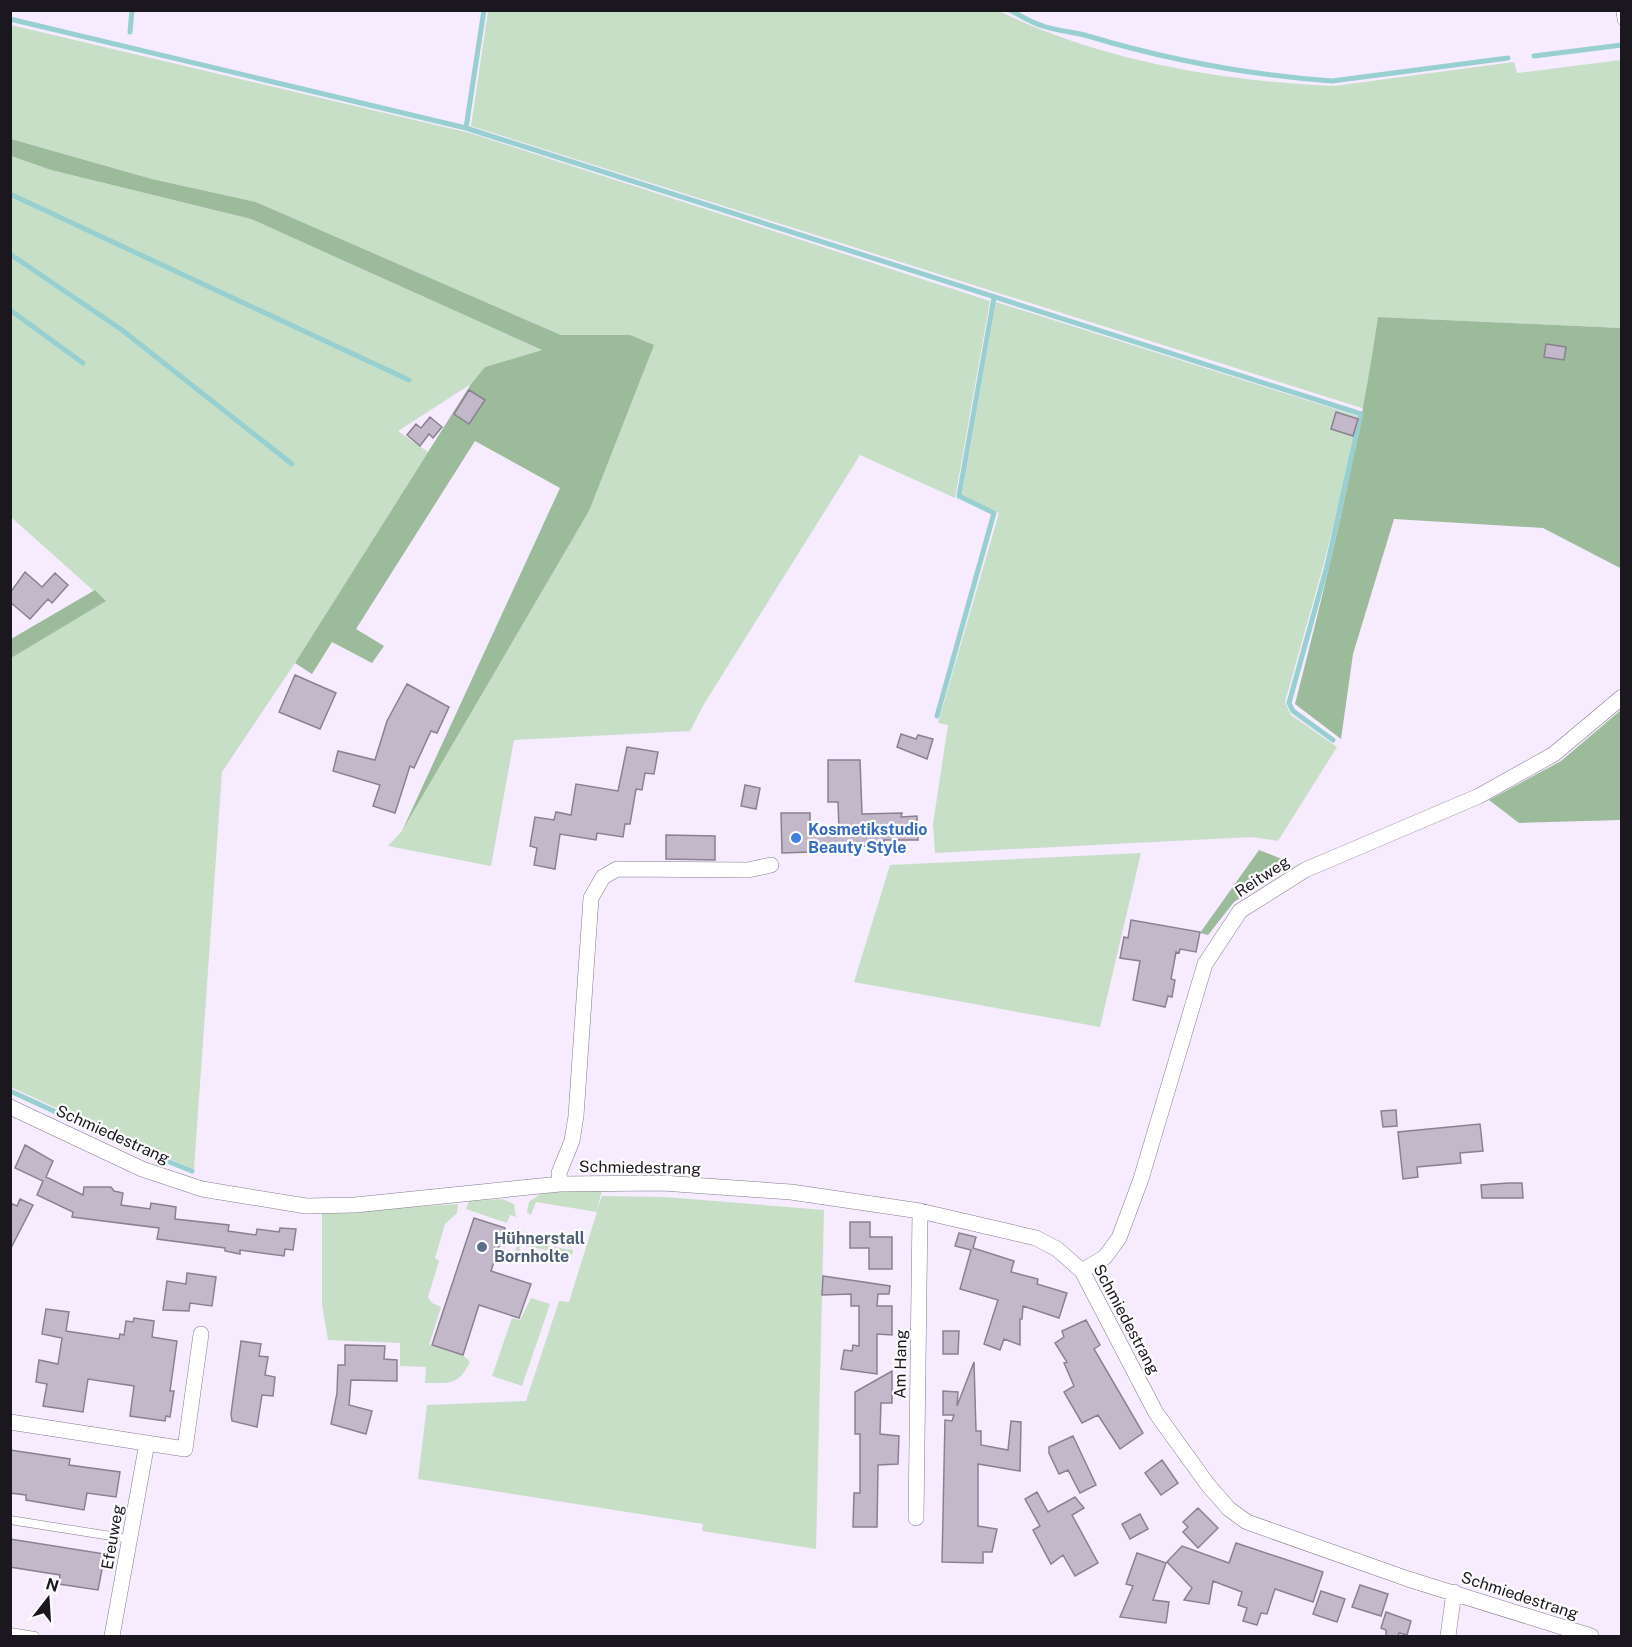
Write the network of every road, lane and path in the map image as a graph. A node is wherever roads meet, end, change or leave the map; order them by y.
1 (1620, 10) edge
2 (1622, 21) edge
3 (1622, 697) edge
4 (771, 866) dead end
5 (12, 1111) edge
6 (560, 1184) junction
7 (920, 1211) junction
8 (1082, 1271) junction
9 (201, 1334) dead end
10 (10, 1422) edge
11 (147, 1443) junction
12 (916, 1518) dead end
13 (10, 1520) edge
14 (130, 1539) junction
15 (1454, 1593) junction
16 (10, 1632) edge
17 (35, 1636) edge
18 (112, 1636) edge
19 (1448, 1636) edge
20 (1591, 1636) edge

1 - 2 lane
3 - 8 street, Reitweg
4 - 6 street, Schmiedestrang
5 - 6 street, Schmiedestrang
6 - 7 street, Schmiedestrang
7 - 8 street, Schmiedestrang
7 - 12 street, Am Hang
8 - 15 street, Schmiedestrang
9 - 11 street
10 - 11 street
11 - 14 street, Efeuweg
13 - 14 lane
14 - 18 street, Efeuweg
15 - 19 street
15 - 20 street, Schmiedestrang
16 - 17 lane

